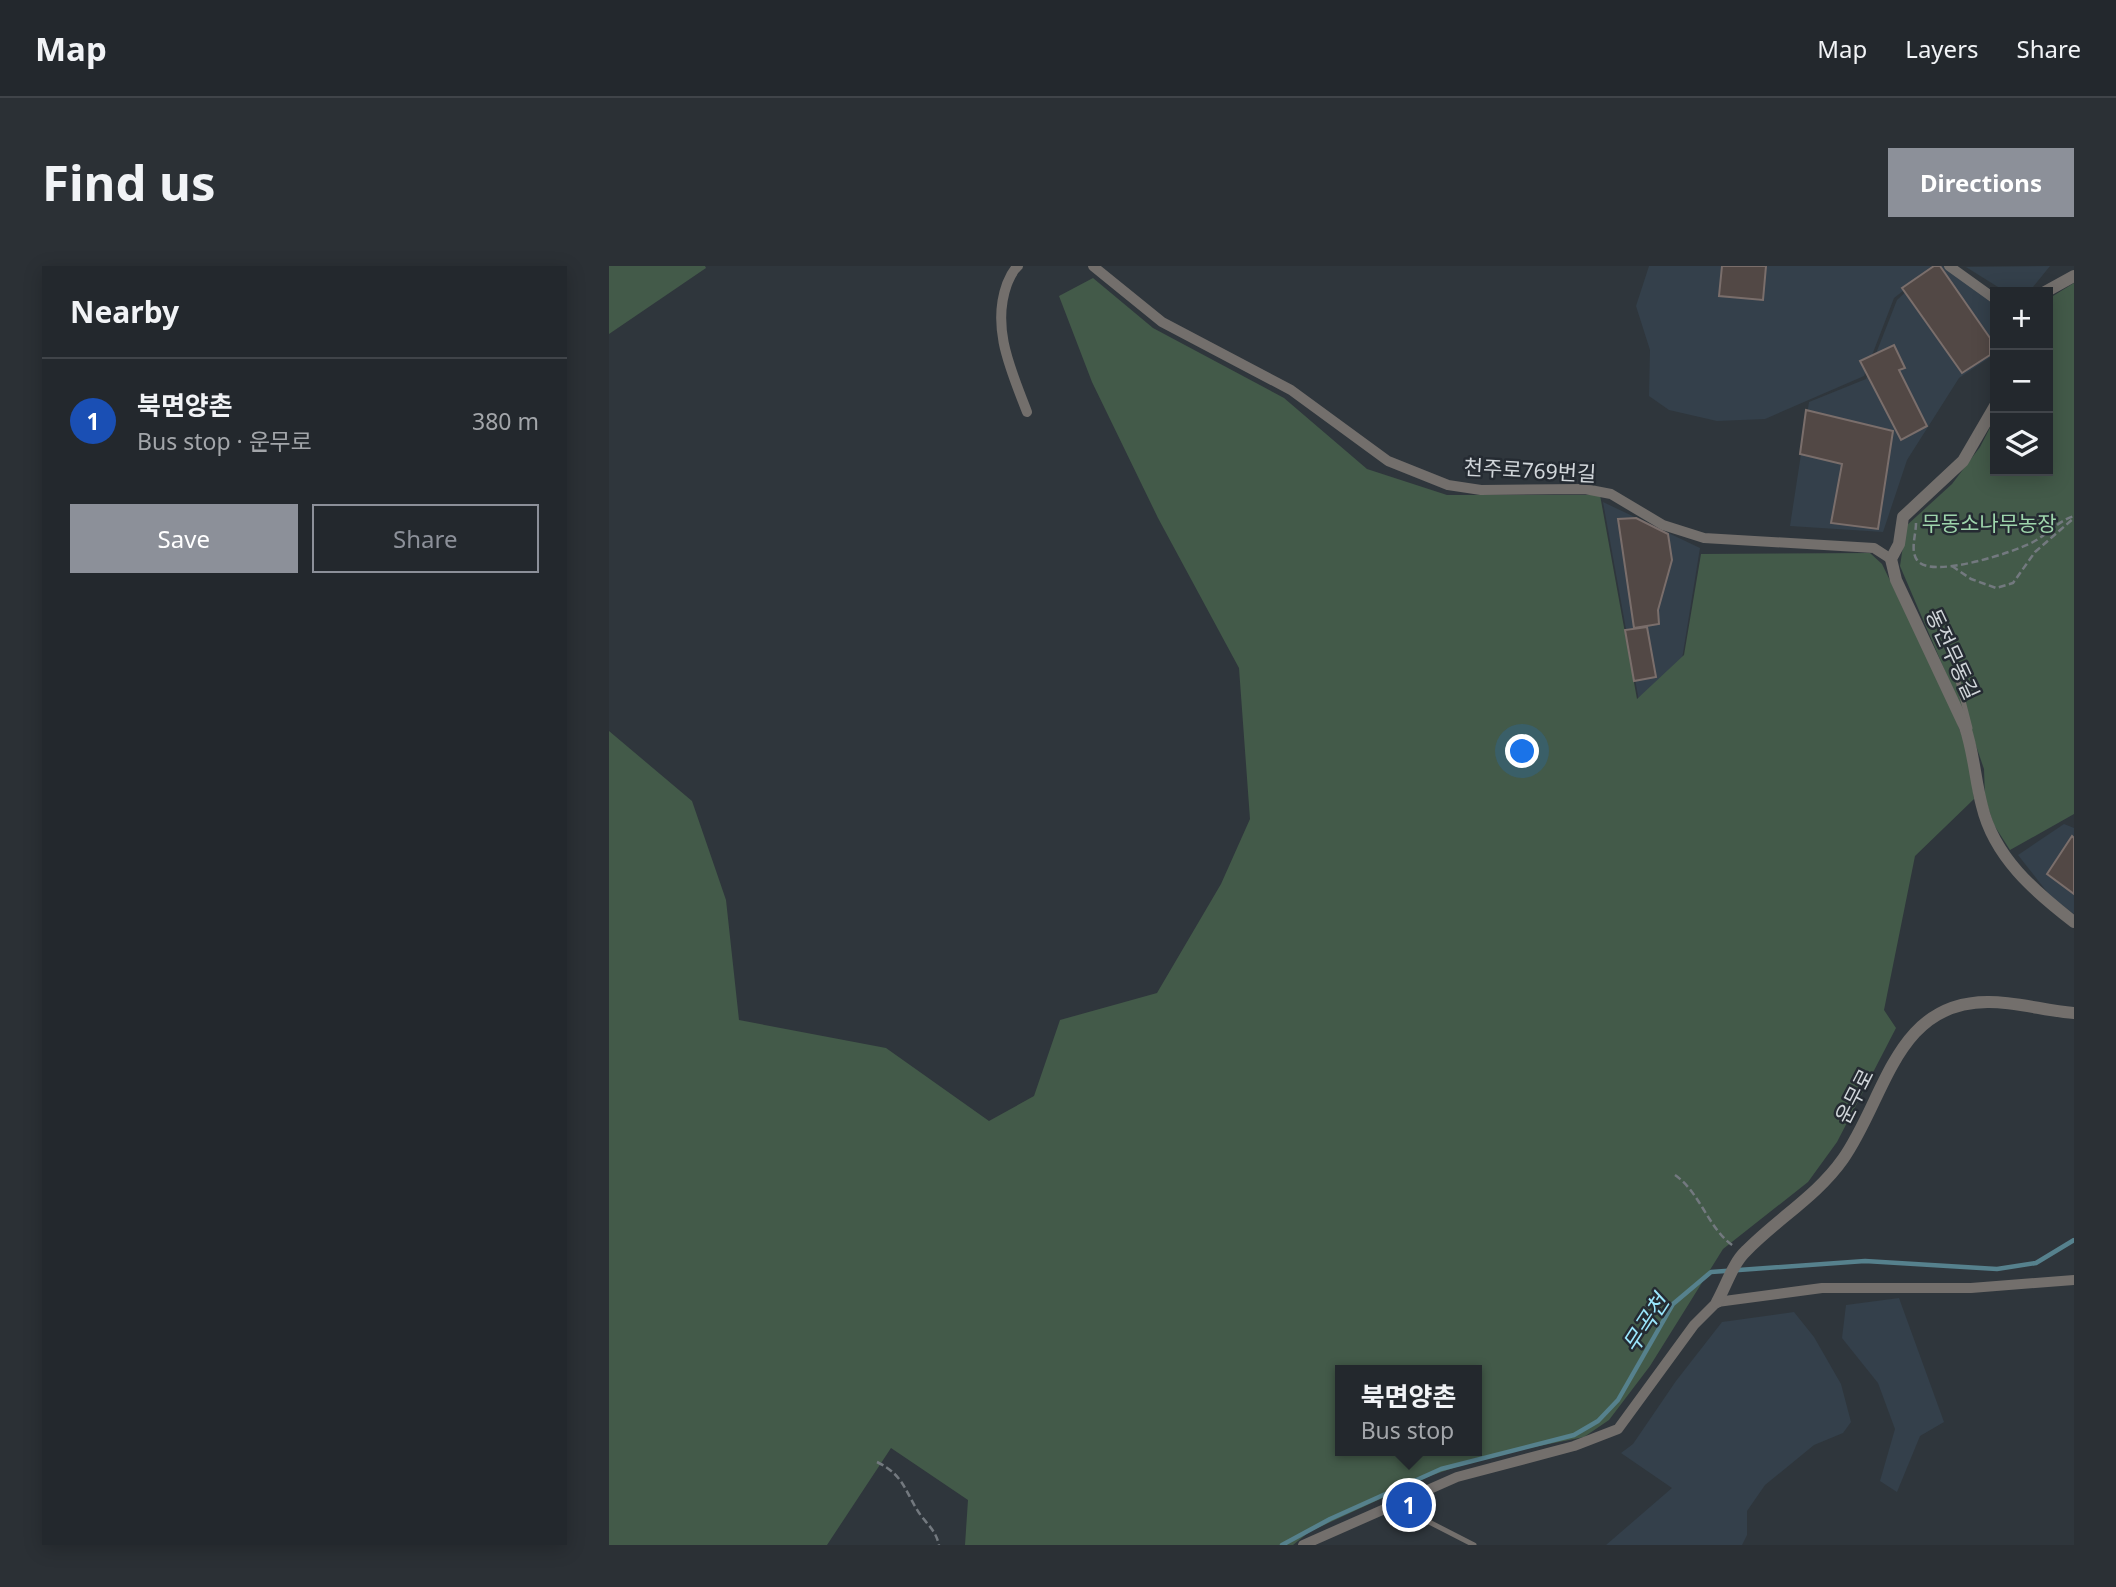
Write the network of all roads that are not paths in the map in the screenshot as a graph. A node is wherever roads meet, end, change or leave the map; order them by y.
1 (1018, 266) edge
2 (1093, 266) edge
3 (1949, 266) edge
4 (2074, 276) edge
5 (2053, 288) edge
6 (1990, 295) edge
7 (1027, 412) dead end
8 (1992, 413) edge
9 (1891, 559) junction
10 (1957, 677) dead end
11 (1973, 749) junction
12 (2074, 922) edge
13 (2074, 1013) edge
14 (2074, 1280) edge
15 (1717, 1302) junction
16 (1394, 1504) junction
17 (1303, 1545) edge
18 (1474, 1545) edge

1 - 7 street
2 - 9 street, 천주로769번길
3 - 6 street
4 - 5 street
8 - 9 street
9 - 11 street, 동전무동길
10 - 11 lane
11 - 12 street, 동전무동길
13 - 15 street, 운무로
14 - 15 street
15 - 16 street, 운무로
16 - 17 street, 운무로
16 - 18 lane

